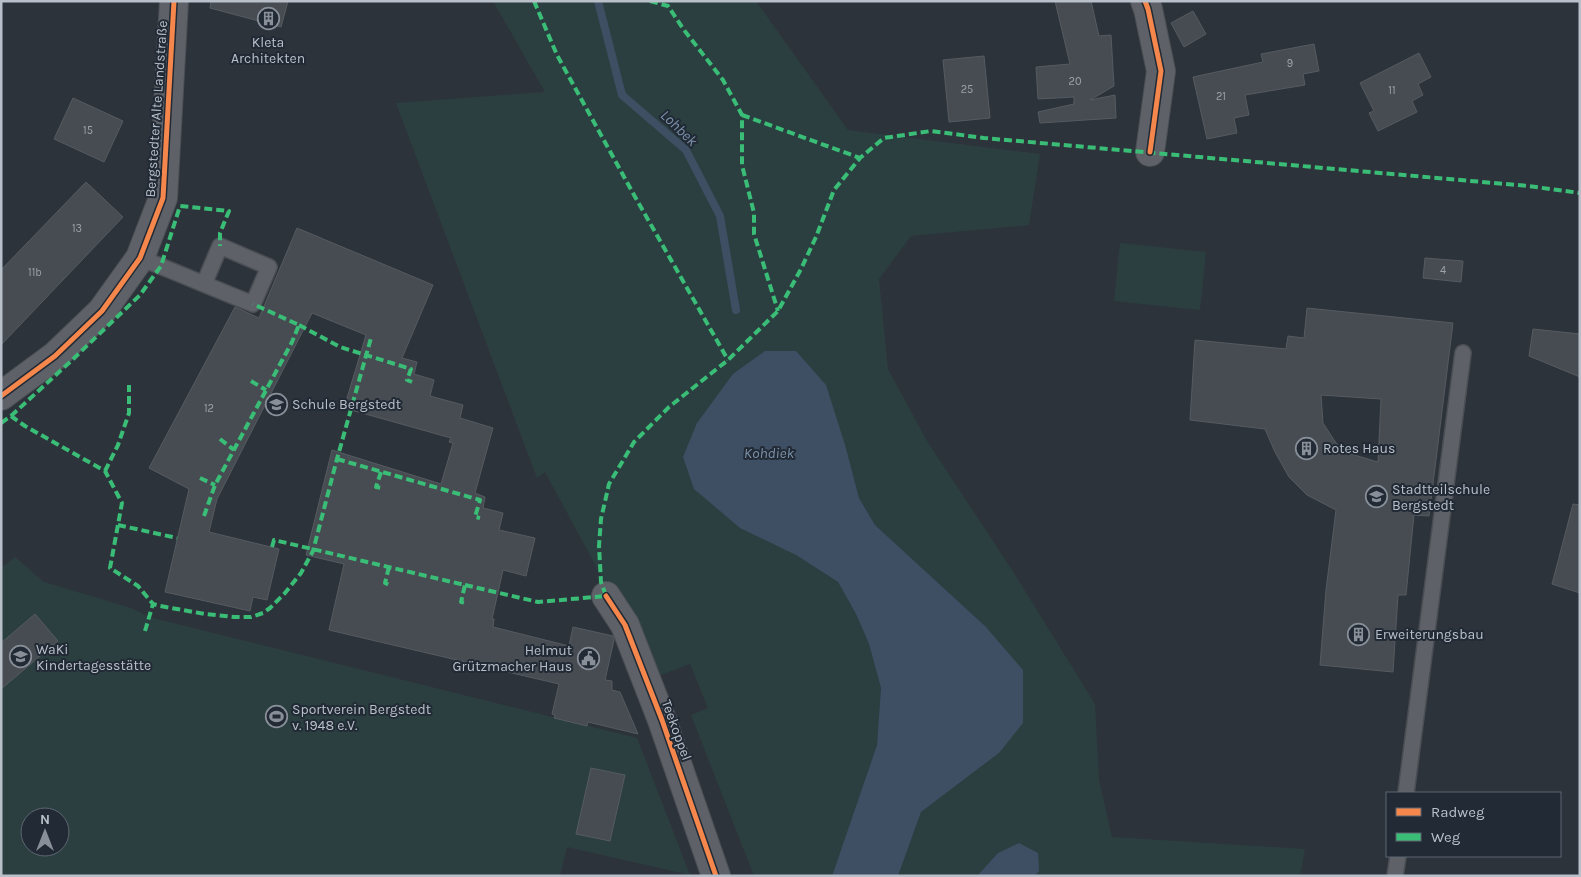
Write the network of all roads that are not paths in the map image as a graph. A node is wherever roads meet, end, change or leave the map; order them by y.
1 (174, 1) edge
2 (1145, 1) edge
3 (1150, 152) dead end
4 (140, 258) junction
5 (204, 284) dead end
6 (1463, 353) dead end
7 (1, 396) edge
8 (606, 596) dead end
9 (1406, 792) edge
10 (1398, 857) edge
11 (716, 876) edge
12 (1395, 876) edge

1 - 4 street, Bergstedter Alte Landstraße
2 - 3 street
4 - 5 lane
4 - 7 street, Bergstedter Alte Landstraße
6 - 9 lane
8 - 11 street, Teekoppel
10 - 12 lane

